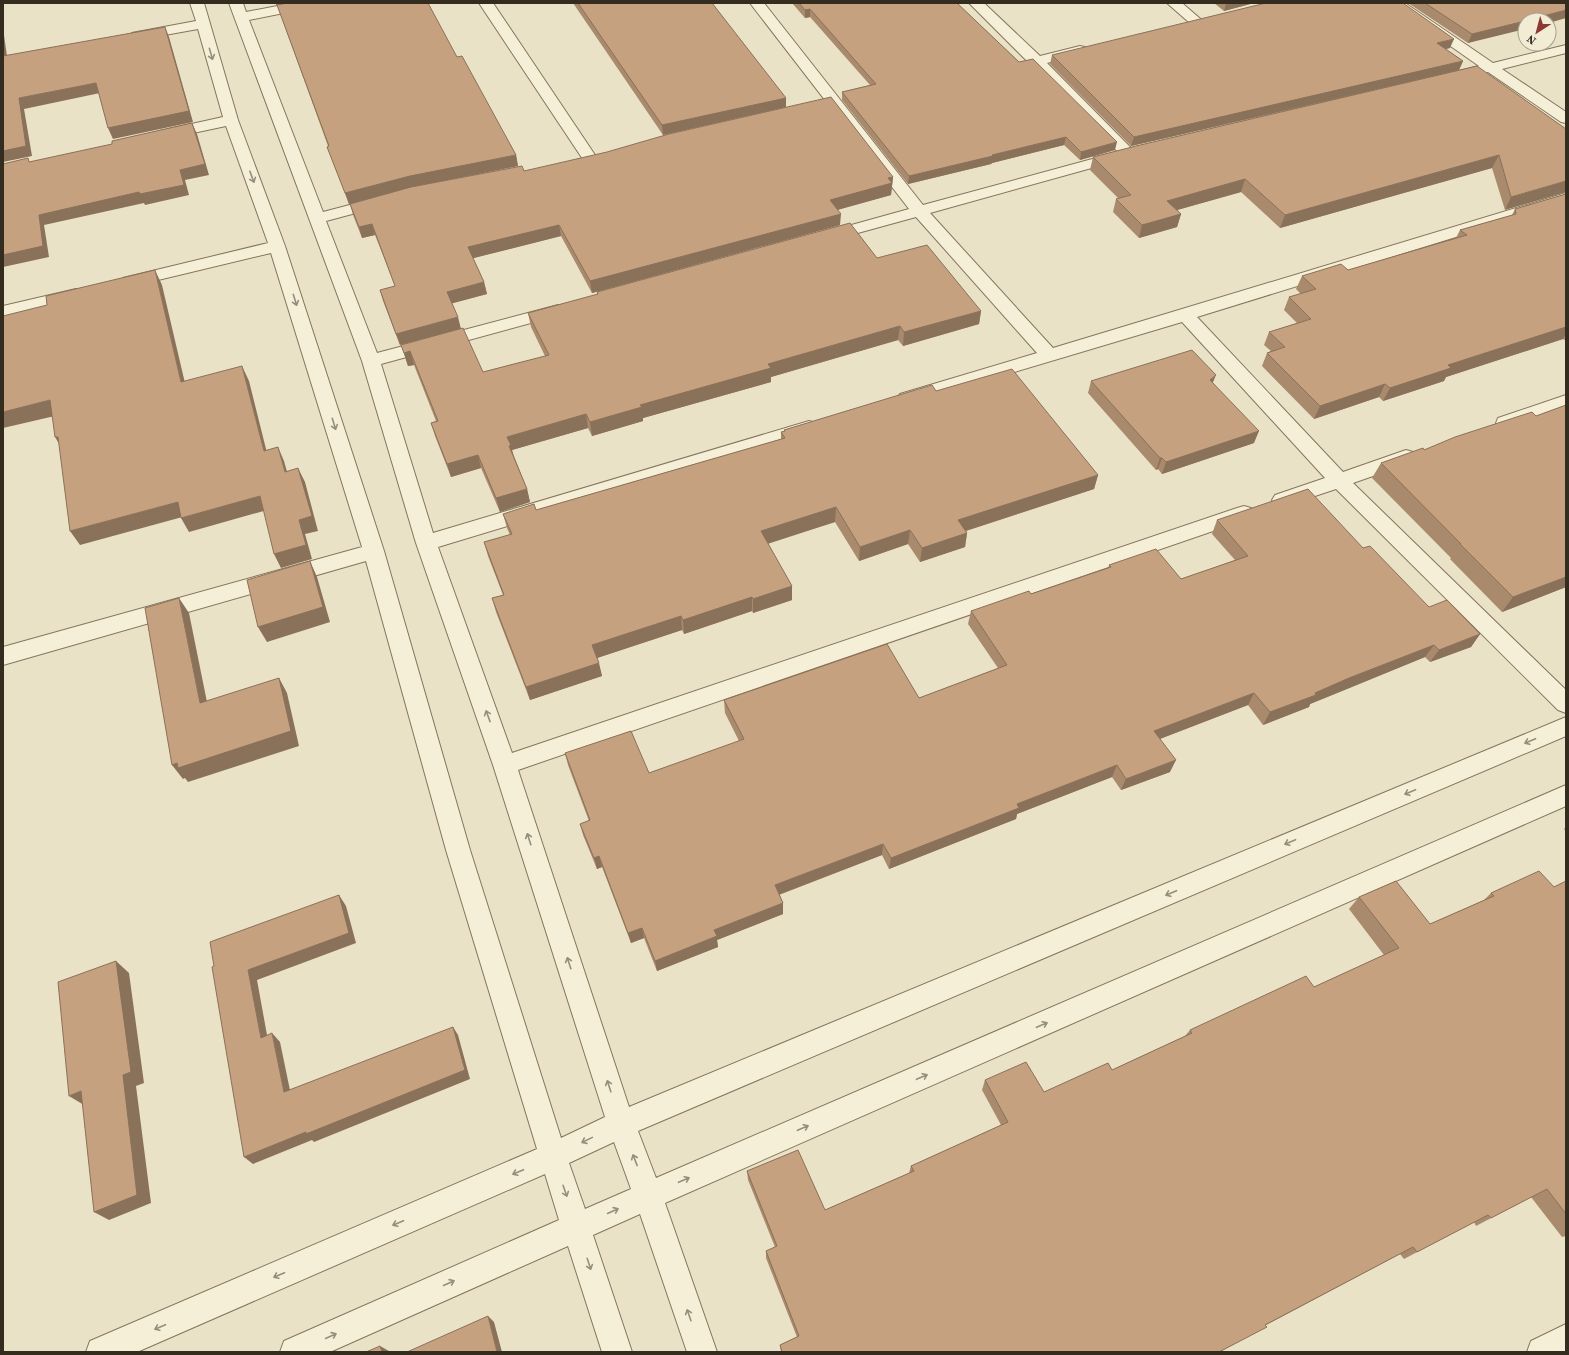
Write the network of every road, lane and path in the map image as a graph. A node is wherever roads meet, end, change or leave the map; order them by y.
1 (197, 3) edge
2 (314, 3) edge
3 (486, 3) edge
4 (976, 3) edge
5 (1174, 3) edge
6 (1396, 3) edge
7 (761, 4) edge
8 (238, 10) edge
9 (1212, 18) edge
10 (1197, 22) junction
11 (203, 24) junction
12 (1182, 25) edge
13 (126, 38) edge
14 (1090, 48) edge
15 (1566, 49) edge
16 (1037, 61) junction
17 (1492, 68) junction
18 (1437, 81) edge
19 (834, 102) junction
20 (819, 105) edge
21 (1566, 119) edge
22 (231, 120) junction
23 (155, 136) edge
24 (1143, 150) edge
25 (604, 154) edge
26 (1128, 154) junction
27 (589, 158) junction
28 (574, 161) edge
29 (1566, 198) edge
30 (391, 199) edge
31 (920, 211) junction
32 (318, 218) junction
33 (812, 240) edge
34 (277, 246) junction
35 (117, 284) edge
36 (94, 290) edge
37 (575, 305) edge
38 (3, 312) edge
39 (1185, 315) junction
40 (1049, 355) junction
41 (371, 361) junction
42 (1566, 401) edge
43 (889, 404) edge
44 (829, 422) edge
45 (1491, 428) edge
46 (1423, 451) edge
47 (1340, 481) junction
48 (426, 543) junction
49 (374, 551) junction
50 (3, 656) edge
51 (1566, 704) edge
52 (1566, 726) edge
53 (506, 765) junction
54 (1566, 795) edge
55 (621, 1124) junction
56 (553, 1156) junction
57 (648, 1196) junction
58 (577, 1227) junction
59 (1566, 1339) edge
60 (101, 1352) edge
61 (295, 1352) edge
62 (617, 1352) edge
63 (702, 1352) edge
64 (1542, 1352) edge

1 - 11 street
2 - 8 street
3 - 27 street
4 - 16 street
5 - 10 street
6 - 17 street
7 - 19 street
8 - 32 street
9 - 10 street
10 - 12 street
11 - 13 street
11 -> 22 street
14 - 16 street
15 - 17 street
16 - 26 street
17 - 18 street
17 - 21 street
19 - 20 street
19 - 31 street
22 - 23 street
22 -> 34 street
24 - 26 street
25 - 27 street
26 - 31 street
27 - 28 street
29 - 39 street
30 - 32 street
31 - 33 street
31 - 40 street
32 - 41 street
34 - 35 street
34 -> 49 street
36 - 38 street
37 - 41 street
39 - 40 street
39 - 47 street
40 - 43 street
41 - 48 street
42 - 45 street
44 - 48 street
46 - 47 street
47 - 51 street
47 - 53 street
53 -> 48 street
49 - 50 street
49 - 56 street
52 -> 55 street
55 -> 53 street
57 -> 54 street
55 -> 56 street
57 -> 55 street
56 -> 58 street
56 -> 60 street
58 -> 57 street
63 -> 57 street
61 -> 58 street
58 -> 62 street
59 - 64 street

